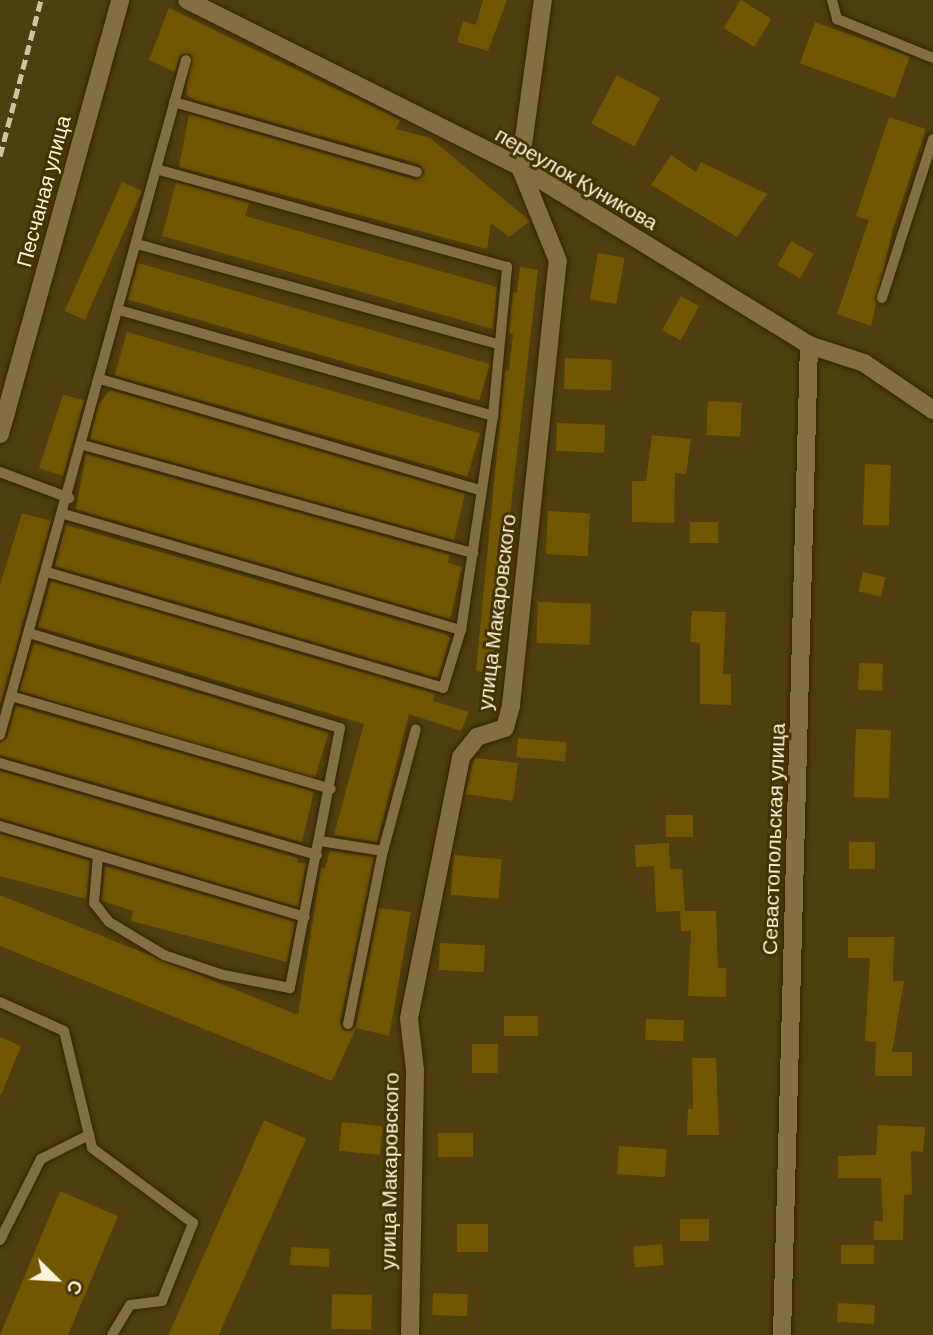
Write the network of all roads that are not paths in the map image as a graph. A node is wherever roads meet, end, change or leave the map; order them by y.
1 (120, 0) edge
2 (187, 0) edge
3 (543, 0) edge
4 (831, 0) edge
5 (933, 58) edge
6 (186, 60) dead end
7 (174, 102) junction
8 (933, 139) edge
9 (520, 167) junction
10 (157, 169) junction
11 (417, 172) dead end
12 (137, 244) junction
13 (882, 298) dead end
14 (119, 310) junction
15 (498, 344) junction
16 (809, 345) junction
17 (100, 379) junction
18 (933, 410) edge
19 (493, 416) junction
20 (0, 434) edge
21 (83, 445) junction
22 (0, 472) edge
23 (480, 490) junction
24 (69, 498) junction
25 (64, 514) junction
26 (473, 553) junction
27 (47, 572) junction
28 (461, 630) junction
29 (29, 633) junction
30 (11, 696) junction
31 (416, 730) dead end
32 (0, 735) edge
33 (0, 763) edge
34 (331, 789) junction
35 (0, 826) edge
36 (320, 841) junction
37 (383, 851) junction
38 (98, 855) junction
39 (317, 855) junction
40 (304, 917) junction
41 (0, 1002) edge
42 (348, 1024) dead end
43 (89, 1135) junction
44 (0, 1240) edge
45 (112, 1335) edge
46 (410, 1335) edge
47 (782, 1335) edge

1 - 20 street, Песчаная улица
2 - 9 street, переулок Куникова
3 - 9 street, улица Макаровского
4 - 5 lane
6 - 7 lane
7 - 10 lane
7 - 11 lane
8 - 13 lane
9 - 16 street, переулок Куникова
9 - 46 street, улица Макаровского
10 - 12 lane
10 - 15 lane
12 - 14 lane
12 - 15 lane
14 - 17 lane
14 - 19 lane
15 - 19 lane
16 - 18 street, переулок Куникова
16 - 47 street, Севастопольская улица
17 - 21 lane
17 - 23 lane
19 - 23 lane
21 - 24 lane
21 - 26 lane
22 - 24 lane
23 - 26 lane
24 - 25 lane
25 - 27 lane
25 - 28 lane
26 - 28 lane
27 - 28 lane
27 - 29 lane
29 - 30 lane
29 - 34 lane
30 - 32 lane
30 - 34 lane
31 - 37 lane
33 - 39 lane
34 - 36 lane
35 - 38 lane
36 - 37 lane
36 - 39 lane
37 - 42 lane
38 - 40 lane
38 - 40 lane
39 - 40 lane
41 - 43 lane
43 - 44 lane
43 - 45 lane

